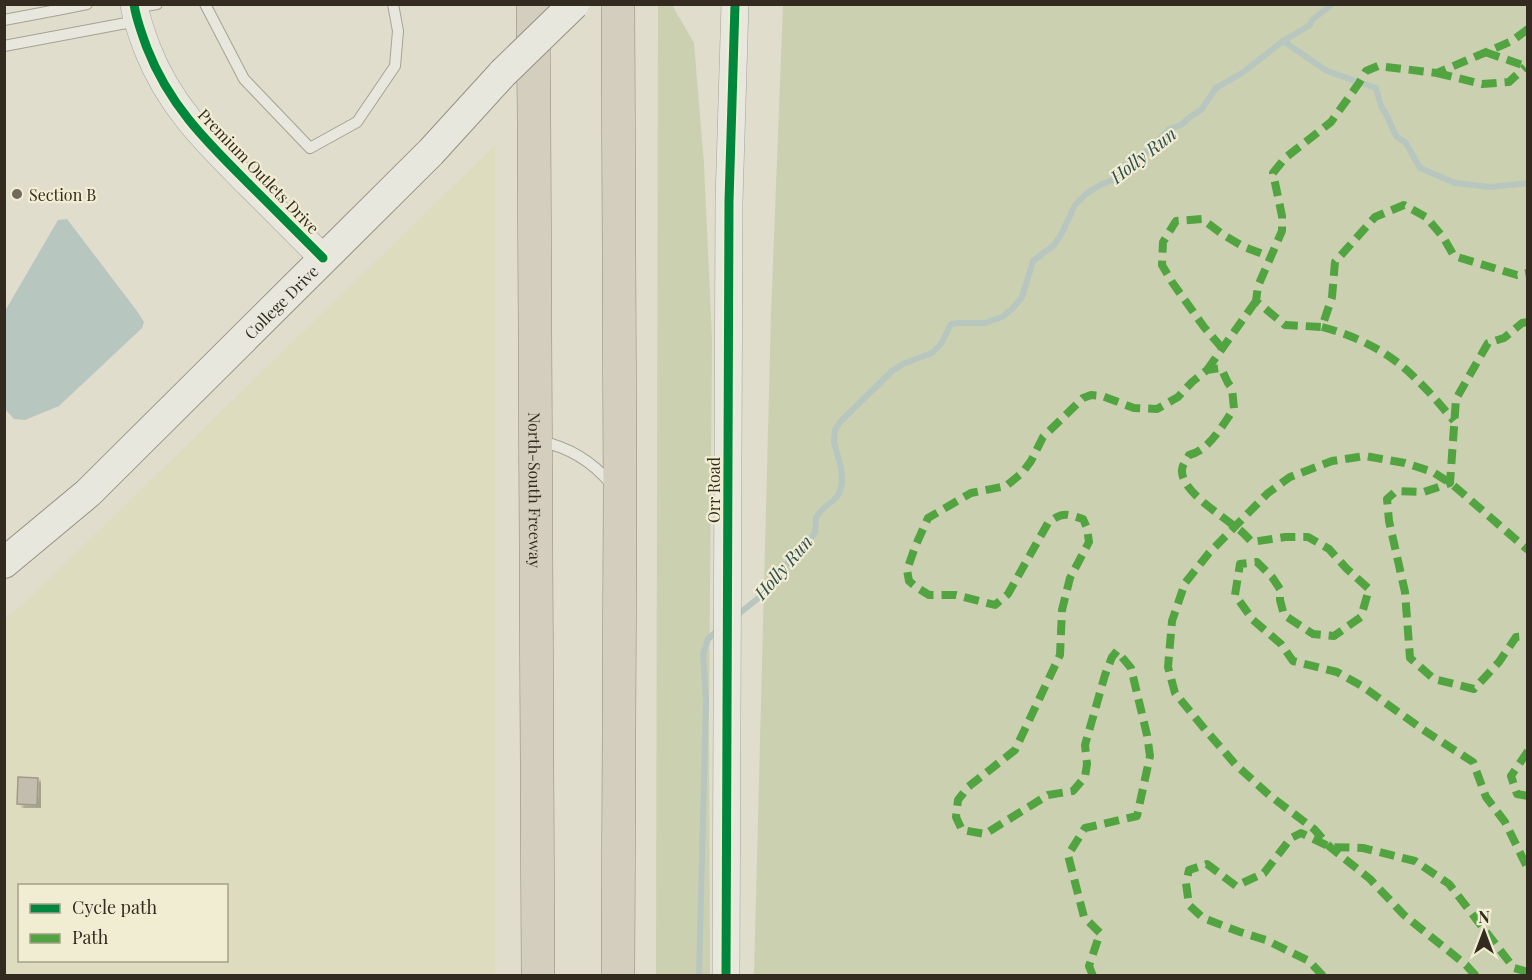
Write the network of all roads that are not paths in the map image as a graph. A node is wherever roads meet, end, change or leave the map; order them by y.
1 (87, 4) edge
2 (205, 4) edge
3 (393, 4) edge
4 (533, 4) edge
5 (574, 4) edge
6 (618, 4) edge
7 (716, 4) edge
8 (735, 4) edge
9 (60, 7) edge
10 (141, 9) edge
11 (4, 20) edge
12 (4, 46) edge
13 (729, 201) junction
14 (323, 258) junction
15 (536, 441) junction
16 (620, 495) junction
17 (4, 563) edge
18 (538, 975) edge
19 (618, 975) edge
20 (726, 975) edge

1 - 9 lane
2 - 3 lane
4 - 15 highway, North-South Freeway
5 - 14 main road, College Drive, bridge
6 - 16 highway
7 - 13 street, Orr Road
8 - 13 street, Orr Road
9 - 11 lane
10 - 12 lane
10 - 14 street, Premium Outlets Drive
13 - 20 street, Orr Road
14 - 17 main road, College Drive
15 - 16 lane
15 - 18 highway, North-South Freeway
16 - 19 highway

